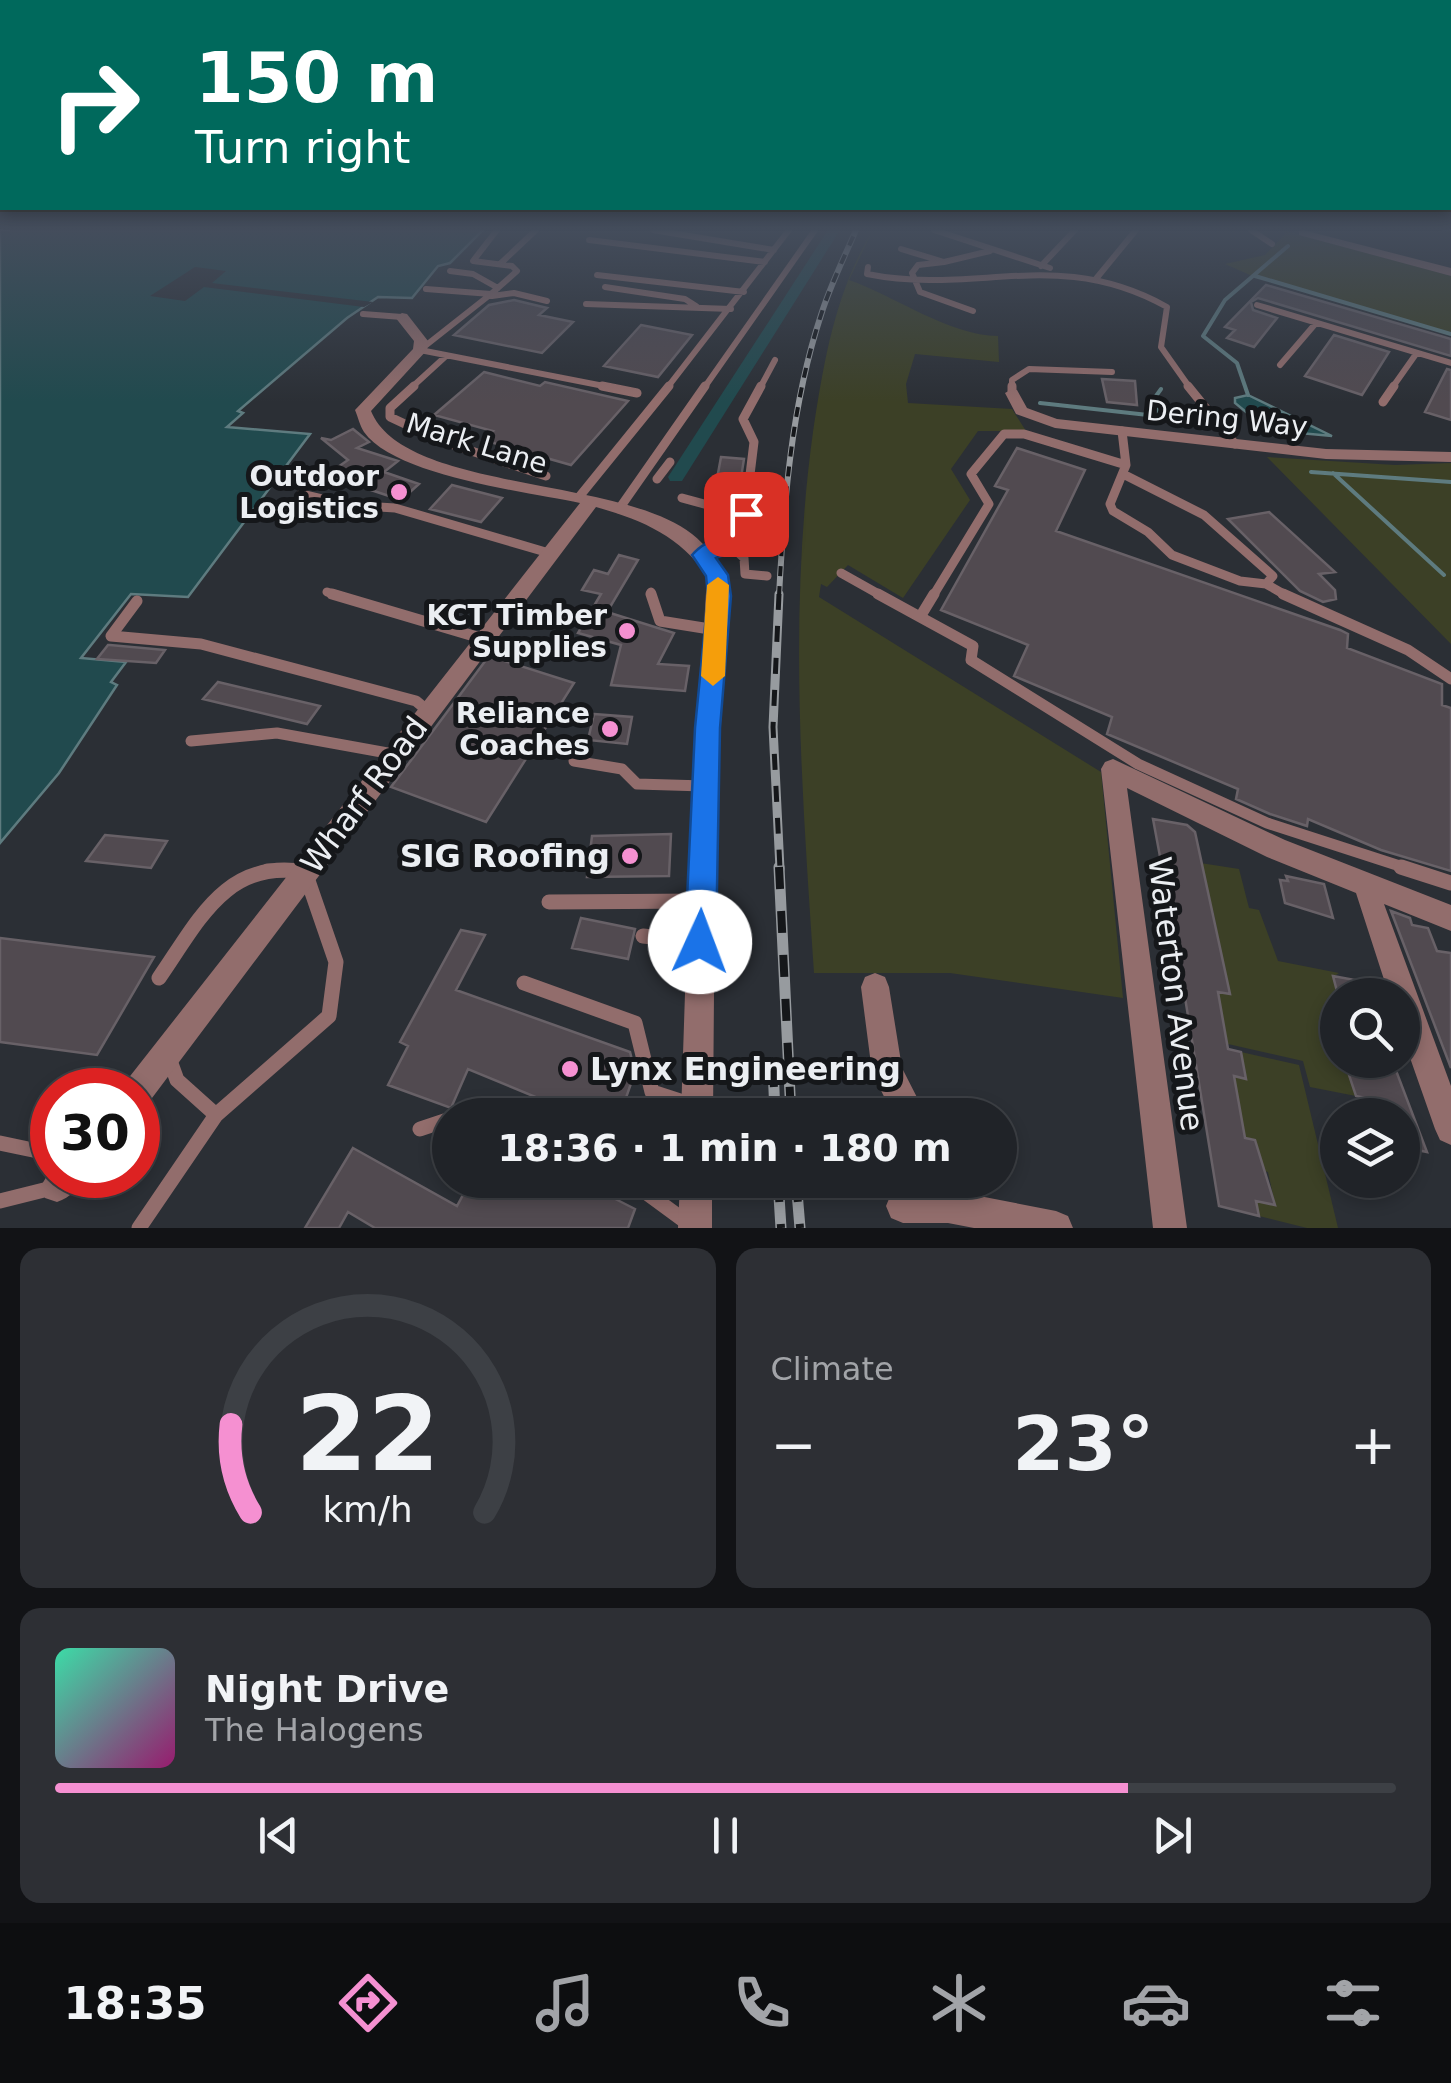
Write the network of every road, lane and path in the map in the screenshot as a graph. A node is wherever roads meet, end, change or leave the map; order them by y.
1 (487, 287) edge
2 (498, 287) edge
3 (607, 287) edge
4 (703, 287) edge
5 (747, 287) edge
6 (775, 287) edge
7 (918, 287) edge
8 (1122, 287) edge
9 (426, 289) dead end
10 (744, 292) junction
11 (492, 293) junction
12 (548, 302) dead end
13 (586, 304) dead end
14 (1257, 305) dead end
15 (696, 306) junction
16 (731, 310) junction
17 (973, 311) dead end
18 (363, 314) dead end
19 (402, 317) joint
20 (1316, 323) junction
21 (420, 350) junction
22 (1416, 354) junction
23 (446, 356) junction
24 (775, 360) dead end
25 (1451, 364) edge
26 (1280, 365) dead end
27 (1112, 372) dead end
28 (1012, 393) joint
29 (637, 394) dead end
30 (1383, 402) dead end
31 (1122, 432) junction
32 (1235, 444) junction
33 (1451, 458) edge
34 (670, 462) dead end
35 (1124, 470) junction
36 (546, 476) dead end
37 (657, 480) dead end
38 (301, 494) dead end
39 (682, 498) dead end
40 (585, 499) junction
41 (619, 509) junction
42 (746, 514) junction
43 (730, 545) junction
44 (549, 554) junction
45 (703, 555) junction
46 (841, 573) dead end
47 (768, 576) dead end
48 (1266, 584) junction
49 (327, 592) dead end
50 (651, 592) dead end
51 (137, 601) dead end
52 (920, 617) junction
53 (717, 630) junction
54 (484, 639) junction
55 (1451, 679) edge
56 (428, 710) junction
57 (192, 742) dead end
58 (394, 754) junction
59 (574, 761) dead end
60 (705, 786) junction
61 (306, 872) junction
62 (1451, 884) edge
63 (1368, 887) junction
64 (702, 901) junction
65 (549, 902) dead end
66 (1451, 918) edge
67 (643, 936) dead end
68 (700, 942) junction
69 (159, 978) dead end
70 (524, 983) dead end
71 (875, 987) dead end
72 (166, 1052) junction
73 (155, 1068) edge
74 (666, 1098) edge
75 (697, 1098) edge
76 (900, 1098) edge
77 (216, 1115) junction
78 (432, 1125) edge
79 (420, 1129) dead end
80 (1451, 1129) edge
81 (0, 1144) edge
82 (30, 1158) edge
83 (30, 1186) edge
84 (651, 1198) edge
85 (696, 1198) edge
86 (923, 1198) edge
87 (0, 1201) edge
88 (695, 1227) edge
89 (139, 1228) edge
90 (1056, 1228) edge
91 (1170, 1228) edge

1 - 11 lane
2 - 11 lane
3 - 15 lane
4 - 10 lane
5 - 10 lane
6 - 41 lane
7 - 17 lane
8 - 32 lane
9 - 11 lane
10 - 16 lane
11 - 12 lane
11 - 21 lane
13 - 15 lane
14 - 20 lane
15 - 16 lane
16 - 40 lane
18 - 19 lane
19 - 21 street
20 - 22 lane
20 - 26 lane
21 - 23 lane
21 - 40 street, Mark Lane
22 - 25 lane
22 - 30 lane
23 - 29 lane
23 - 36 lane
24 - 42 lane
27 - 28 lane
28 - 31 street, Dering Way
31 - 32 street, Dering Way
31 - 35 lane
32 - 33 street, Dering Way
34 - 37 lane
35 - 48 lane
35 - 48 lane
35 - 52 lane
38 - 44 lane
39 - 42 lane
40 - 41 street, Mark Lane
40 - 44 street, Wharf Road
41 - 45 street, Mark Lane
42 - 43 lane
43 - 45 lane
43 - 47 lane
44 - 54 street, Wharf Road
45 - 53 street
46 - 52 lane
48 - 55 lane
49 - 54 lane
50 - 53 lane
51 - 56 lane
52 - 62 lane
53 - 60 street
54 - 56 street, Wharf Road
56 - 58 street, Wharf Road
57 - 58 lane
58 - 61 street, Wharf Road
59 - 60 lane
60 - 64 street
61 - 69 lane
61 - 72 street, Wharf Road
61 - 77 lane
63 - 66 street
63 - 80 street
63 - 91 street, Waterton Avenue
64 - 65 lane
64 - 68 street
67 - 68 lane
68 - 75 street
70 - 74 lane
71 - 76 street
72 - 73 street, Wharf Road
72 - 77 lane
77 - 89 lane
78 - 79 lane
81 - 82 lane
83 - 87 lane
84 - 88 lane
85 - 88 street
86 - 90 street

